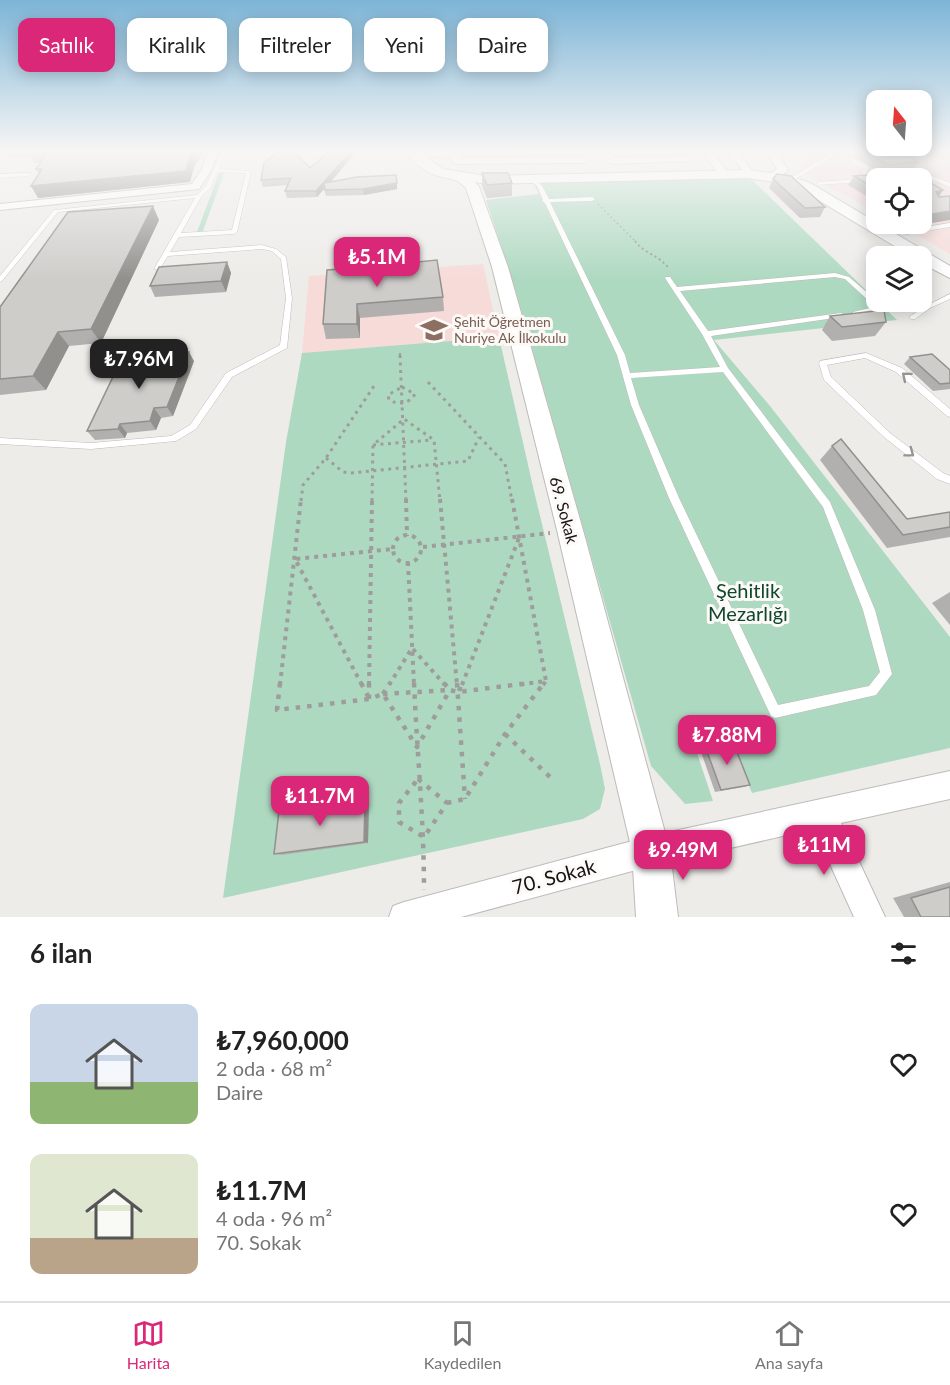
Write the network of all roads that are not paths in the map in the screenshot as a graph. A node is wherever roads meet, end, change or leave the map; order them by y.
1 (129, 194) edge
2 (244, 194) edge
3 (474, 194) edge
4 (542, 194) edge
5 (819, 194) edge
6 (835, 194) edge
7 (199, 195) joint
8 (592, 199) road end
9 (545, 201) junction
10 (0, 207) edge
11 (866, 212) edge
12 (950, 225) edge
13 (932, 228) edge
14 (903, 234) edge
15 (177, 235) junction
16 (166, 254) junction
17 (946, 266) edge
18 (157, 269) edge
19 (668, 278) road end
20 (0, 280) edge
21 (676, 289) junction
22 (950, 296) edge
23 (913, 317) dead end
24 (706, 334) junction
25 (725, 369) junction
26 (627, 376) junction
27 (950, 414) edge
28 (0, 441) edge
29 (950, 480) edge
30 (950, 784) edge
31 (822, 814) junction
32 (651, 851) junction
33 (414, 914) edge
34 (657, 917) edge
35 (870, 917) edge

1 - 10 street
2 - 15 lane
3 - 32 street, 69. Sokak
4 - 9 lane
5 - 17 street
6 - 11 street
7 - 15 lane
7 - 20 lane
8 - 9 lane
9 - 26 lane
12 - 13 lane
14 - 17 street
15 - 16 lane
16 - 18 lane
16 - 28 lane
19 - 21 lane
21 - 24 lane
21 - 24 lane
22 - 23 lane
24 - 25 lane
25 - 26 lane
25 - 26 lane
27 -> 29 lane
30 - 31 street, 70. Sokak
31 - 32 street, 70. Sokak
31 - 35 street
32 - 33 street, 70. Sokak
32 - 34 street, 69. Sokak

